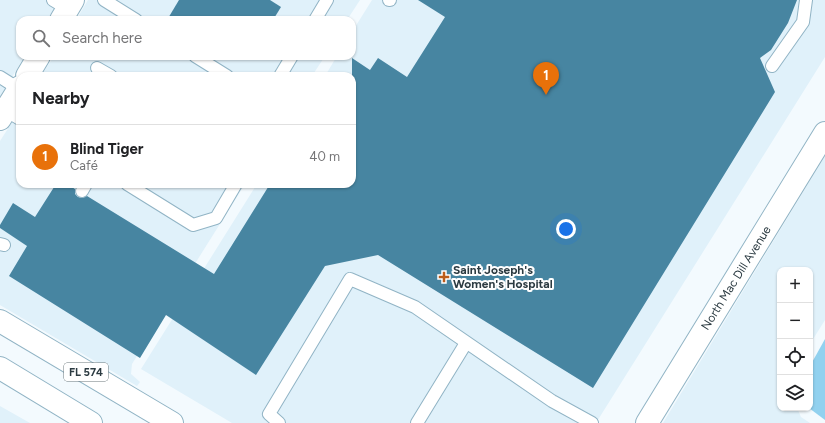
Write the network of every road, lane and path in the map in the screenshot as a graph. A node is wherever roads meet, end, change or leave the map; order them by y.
1 (104, 0) edge
2 (327, 0) edge
3 (806, 0) edge
4 (130, 16) edge
5 (317, 16) edge
6 (37, 60) edge
7 (201, 60) edge
8 (290, 60) edge
9 (772, 66) dead end
10 (97, 68) dead end
11 (29, 72) edge
12 (104, 72) edge
13 (221, 72) edge
14 (282, 72) edge
15 (0, 77) edge
16 (16, 82) edge
17 (16, 98) edge
18 (8, 116) edge
19 (825, 133) edge
20 (133, 188) edge
21 (234, 188) edge
22 (0, 320) edge
23 (466, 343) junction
24 (0, 368) edge
25 (91, 423) edge
26 (172, 423) edge
27 (279, 423) edge
28 (417, 423) edge
29 (592, 423) edge
30 (648, 423) edge

1 - 4 lane
2 - 5 lane
3 - 9 lane
6 - 11 street
7 - 13 lane
8 - 14 lane
10 - 12 lane
15 - 16 lane
17 - 18 street
19 - 30 street, North Mac Dill Avenue
20 - 21 lane
22 - 26 street, FL 574
23 - 27 lane
23 - 28 lane
23 - 29 lane
24 - 25 street

